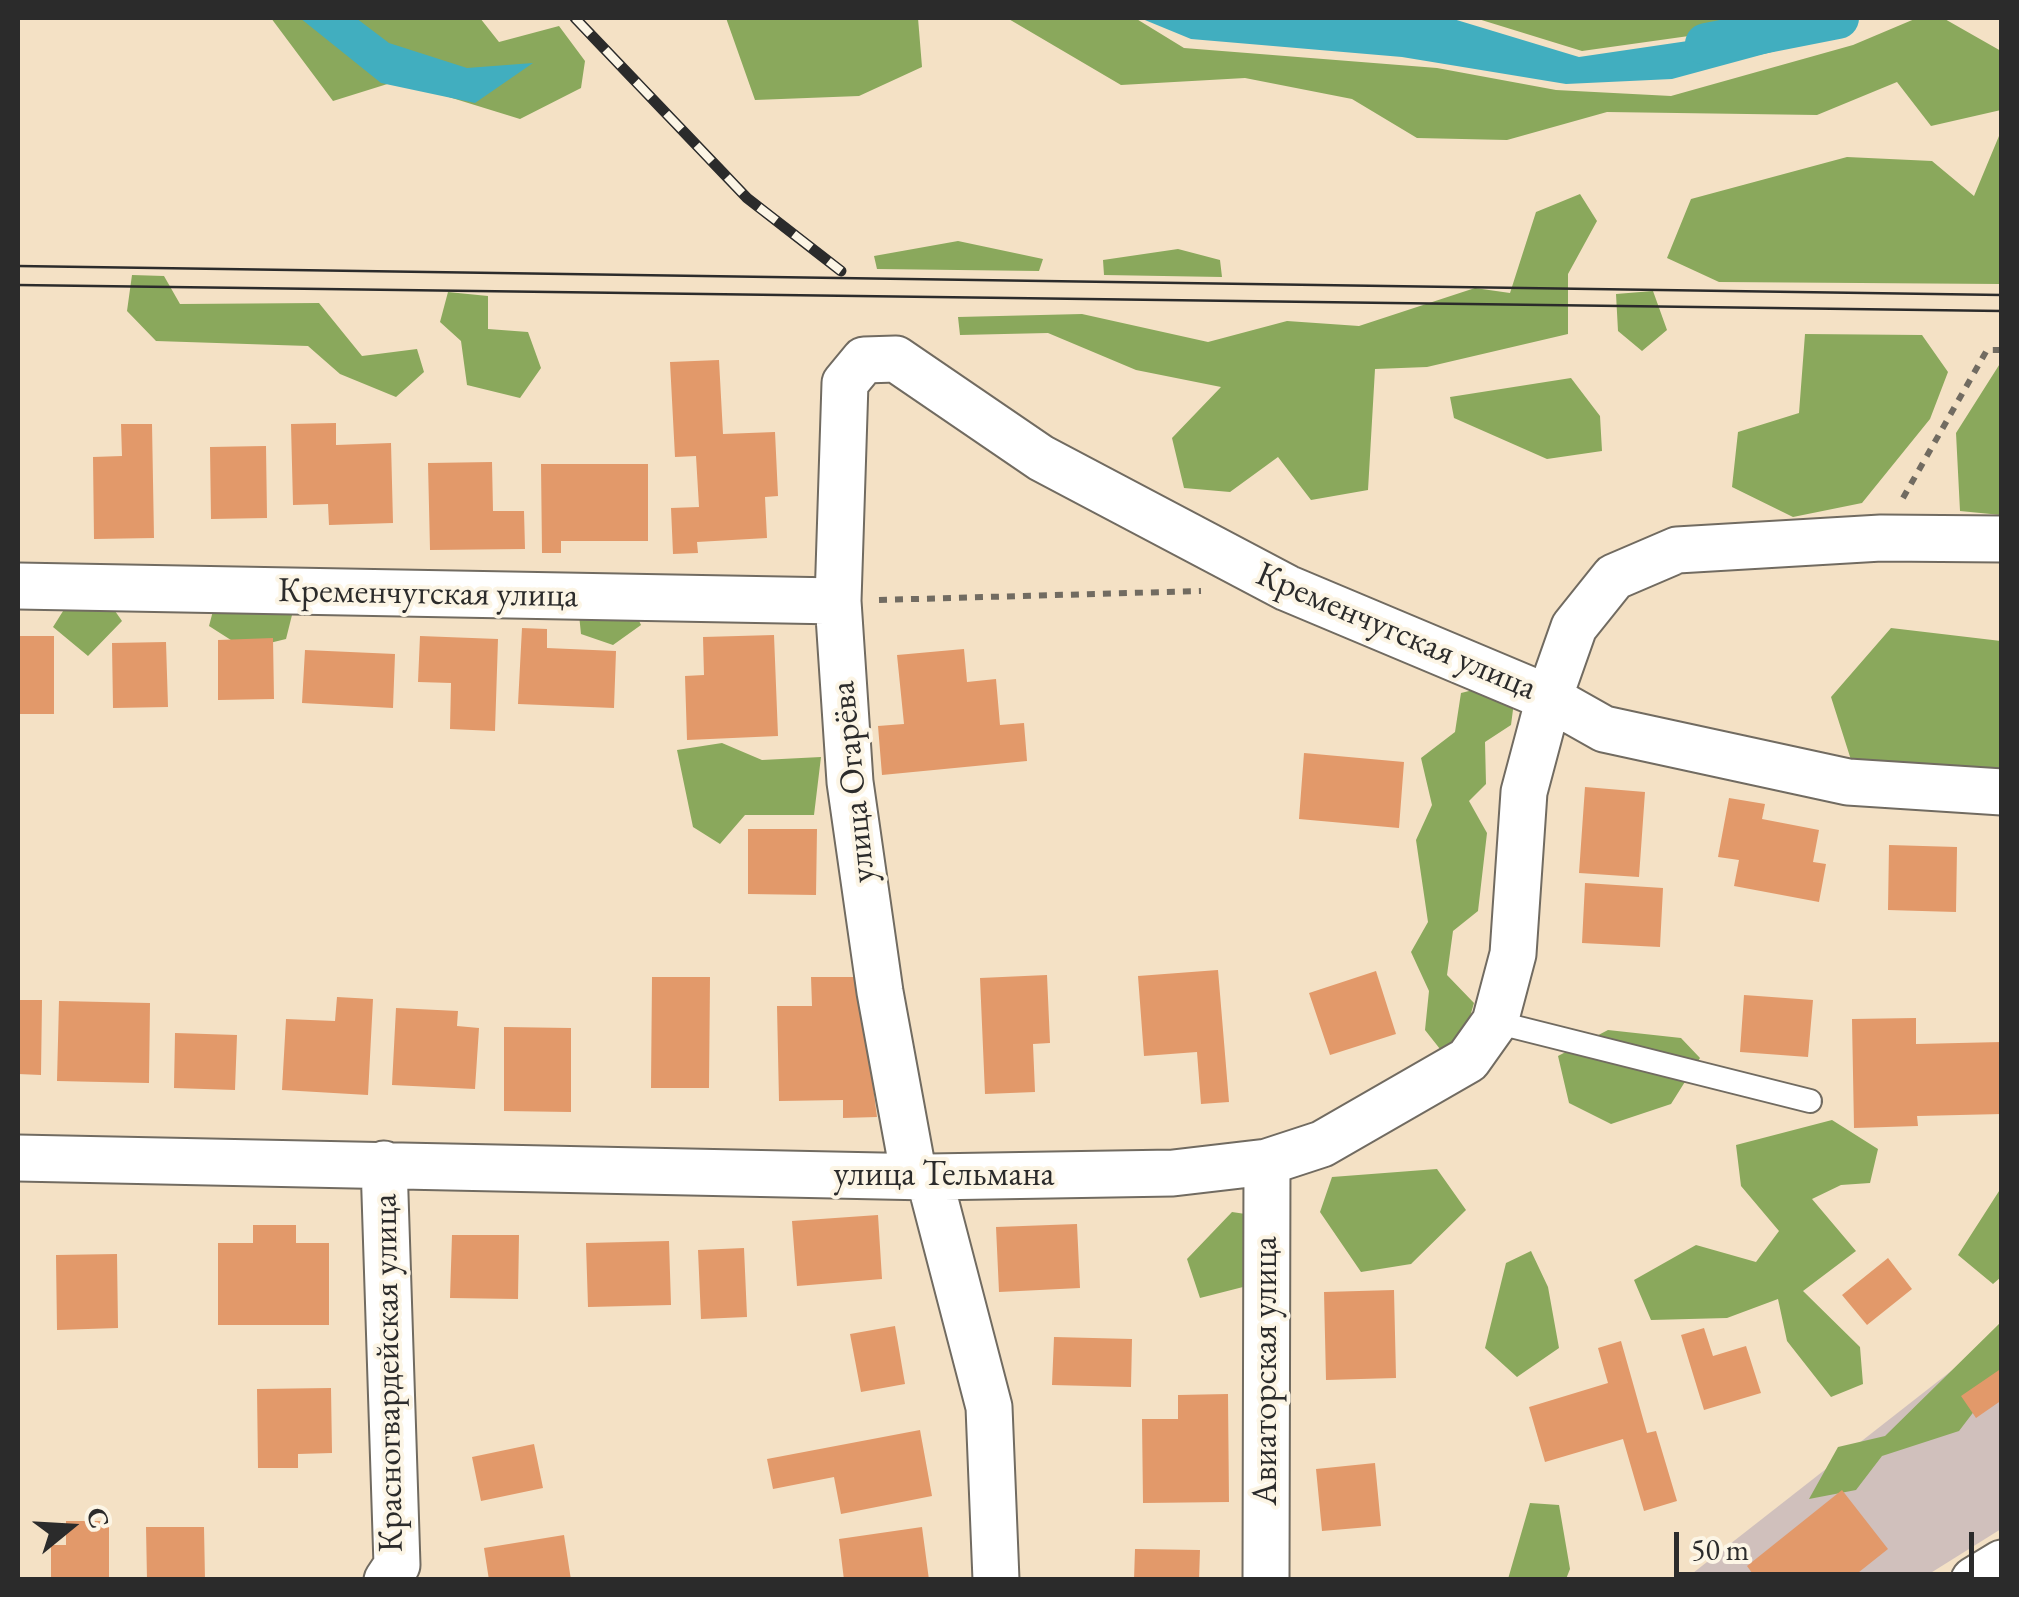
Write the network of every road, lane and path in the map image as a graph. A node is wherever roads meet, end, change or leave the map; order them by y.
1 (2002, 350) edge
2 (845, 383) joint
3 (1881, 538) junction
4 (2002, 539) edge
5 (18, 586) edge
6 (1209, 590) dead end
7 (838, 602) junction
8 (1549, 698) junction
9 (2002, 792) edge
10 (1495, 1022) junction
11 (1810, 1101) dead end
12 (18, 1158) edge
13 (1266, 1162) junction
14 (384, 1164) junction
15 (922, 1177) junction
16 (2002, 1563) edge
17 (387, 1580) edge
18 (996, 1580) edge
19 (1266, 1580) edge
20 (1974, 1580) edge

1 - 3 path
2 - 7 street, улица Огарёва
2 - 8 street, Кременчугская улица
3 - 4 street, улица Тельмана
3 - 8 street, улица Тельмана
5 - 7 street, Кременчугская улица
6 - 7 path
7 - 15 street, улица Огарёва
8 - 9 street, Кременчугская улица
8 - 10 street, улица Тельмана
10 - 11 lane
10 - 13 street, улица Тельмана
12 - 14 street, улица Тельмана
13 - 15 street, улица Тельмана
13 - 19 street, Авиаторская улица
14 - 15 street, улица Тельмана
14 - 17 street, Красногвардейская улица
15 - 18 street, улица Огарёва
16 - 20 street

